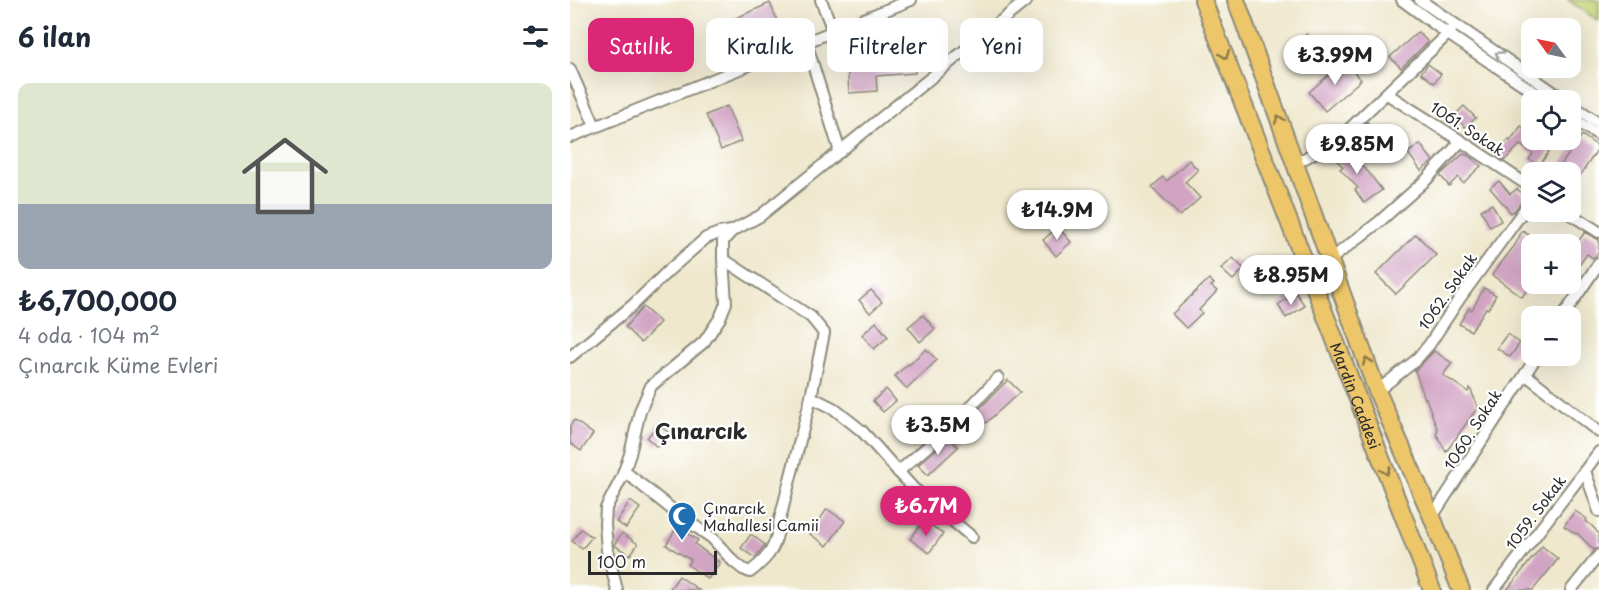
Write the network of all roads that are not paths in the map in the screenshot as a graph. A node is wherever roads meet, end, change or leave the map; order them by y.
1 (821, 0) edge
2 (911, 0) edge
3 (1027, 0) edge
4 (1203, 0) edge
5 (1236, 0) edge
6 (1402, 0) edge
7 (1420, 0) edge
8 (828, 18) edge
9 (866, 18) edge
10 (1452, 29) junction
11 (570, 69) edge
12 (815, 71) edge
13 (730, 72) edge
14 (1533, 90) edge
15 (1549, 90) edge
16 (1387, 94) junction
17 (1581, 111) edge
18 (1599, 123) edge
19 (1581, 124) edge
20 (594, 126) junction
21 (1599, 135) edge
22 (570, 137) edge
23 (1461, 141) junction
24 (840, 152) junction
25 (1295, 164) junction
26 (1521, 181) edge
27 (1521, 214) edge
28 (1581, 221) edge
29 (732, 231) junction
30 (1599, 232) edge
31 (723, 259) junction
32 (1331, 259) junction
33 (1599, 263) edge
34 (1570, 306) edge
35 (570, 357) edge
36 (1530, 366) edge
37 (1525, 374) junction
38 (998, 378) dead end
39 (1377, 391) junction
40 (811, 397) junction
41 (1599, 432) edge
42 (1599, 452) edge
43 (624, 471) junction
44 (1585, 471) junction
45 (898, 472) junction
46 (1599, 511) edge
47 (1432, 517) junction
48 (972, 537) dead end
49 (1599, 555) edge
50 (617, 590) edge
51 (1432, 590) edge
52 (1461, 590) edge
53 (1494, 590) edge
54 (1571, 590) edge

1 - 8 street
2 - 9 street
3 - 24 street
4 -> 51 highway, Mardin Caddesi
25 -> 5 highway, Mardin Caddesi
6 - 10 street
7 - 10 street
10 - 14 street
15 -> 10 street
10 - 16 street
11 - 20 street
12 - 24 street
13 - 20 street
16 - 23 street, 1061. Sokak
16 - 25 street
17 - 18 street
19 - 21 street
20 - 22 street
23 - 26 street, 1061. Sokak
23 - 32 street
24 - 29 street
25 - 32 highway, Mardin Caddesi
27 - 39 street, 1062. Sokak
28 - 30 street
29 - 31 street
29 - 35 street
31 - 40 street
31 - 43 street
39 -> 32 highway, Mardin Caddesi
33 - 34 street
36 - 37 street, 1060. Sokak
37 - 41 street
37 - 47 street, 1060. Sokak
38 - 45 street
39 - 47 highway, Mardin Caddesi
40 - 43 street
40 - 45 street
42 - 44 street, 1059. Sokak
43 - 50 street
44 - 46 street
44 - 53 street, 1059. Sokak
45 - 48 street
47 - 52 highway, Mardin Caddesi
49 - 54 street

